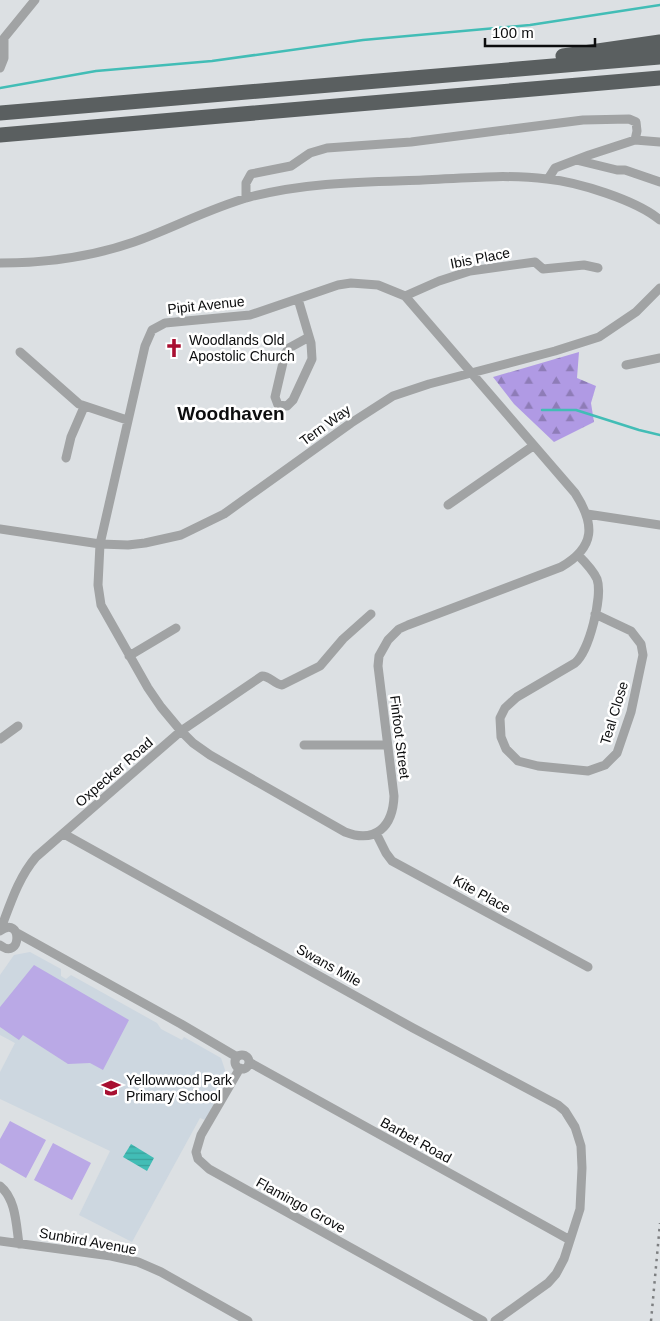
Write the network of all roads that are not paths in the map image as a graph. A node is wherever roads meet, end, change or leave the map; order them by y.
1 (35, 0) edge
2 (660, 42) edge
3 (2, 49) edge
4 (660, 57) edge
5 (0, 68) edge
6 (660, 78) edge
7 (408, 79) junction
8 (0, 113) edge
9 (0, 135) edge
10 (635, 140) junction
11 (660, 142) edge
12 (574, 160) junction
13 (548, 179) junction
14 (660, 182) edge
15 (246, 198) junction
16 (660, 220) edge
17 (0, 263) edge
18 (598, 268) dead end
19 (660, 288) edge
20 (405, 296) junction
21 (298, 299) junction
22 (309, 337) junction
23 (20, 352) dead end
24 (660, 358) edge
25 (626, 365) dead end
26 (473, 373) junction
27 (84, 407) junction
28 (127, 420) junction
29 (533, 446) junction
30 (66, 458) dead end
31 (448, 505) dead end
32 (587, 514) junction
33 (660, 525) edge
34 (0, 530) edge
35 (100, 544) junction
36 (578, 555) junction
37 (371, 614) dead end
38 (595, 614) junction
39 (176, 628) dead end
40 (129, 656) junction
41 (18, 726) dead end
42 (181, 731) junction
43 (0, 739) edge
44 (304, 745) dead end
45 (387, 745) junction
46 (376, 833) junction
47 (64, 834) junction
48 (5, 929) edge
49 (41, 947) junction
50 (5, 948) edge
51 (588, 967) dead end
52 (237, 1057) junction
53 (249, 1062) junction
54 (240, 1068) junction
55 (0, 1186) edge
56 (570, 1240) junction
57 (0, 1241) edge
58 (19, 1244) junction
59 (248, 1321) edge
60 (483, 1321) edge
61 (495, 1321) edge

1 - 3 street
2 - 7 highway
3 - 5 street
4 - 7 highway
6 - 9 highway
7 - 8 highway
10 - 11 street
10 - 12 street
10 - 15 street
12 - 13 street
12 - 14 street
13 - 15 street
13 - 16 street
15 - 17 street
18 - 20 street, Ibis Place
19 - 26 street, Tern Way
20 - 21 street, Pipit Avenue
20 - 26 street, Pipit Avenue
21 - 22 street
21 - 28 street, Pipit Avenue
22 - 22 street
23 - 27 street
24 - 25 street
26 - 29 street
26 - 35 street, Tern Way
27 - 28 street
27 - 30 street
28 - 35 street, Pipit Avenue
29 - 31 street
29 - 32 street
32 - 33 street
32 - 36 street
34 - 35 street, Tern Way
35 - 40 street
36 - 38 street, Teal Close
36 - 45 street, Finfoot Street
37 - 42 street, Oxpecker Road
38 - 38 street, Teal Close
39 - 40 street
40 - 42 street
41 - 43 street
42 - 46 street
42 - 47 street, Oxpecker Road
44 - 45 street
45 - 46 street, Finfoot Street
46 - 51 street, Kite Place
47 - 48 street, Oxpecker Road
47 - 56 street, Swans Mile
48 - 49 street
48 - 50 street, Oxpecker Road
49 - 50 street
49 - 52 street
52 - 53 street
52 - 54 street
53 - 54 street
53 - 56 street, Barbet Road
54 - 60 street, Flamingo Grove
55 - 58 street
56 - 61 street
57 - 58 street, Sunbird Avenue
58 - 59 street, Sunbird Avenue

